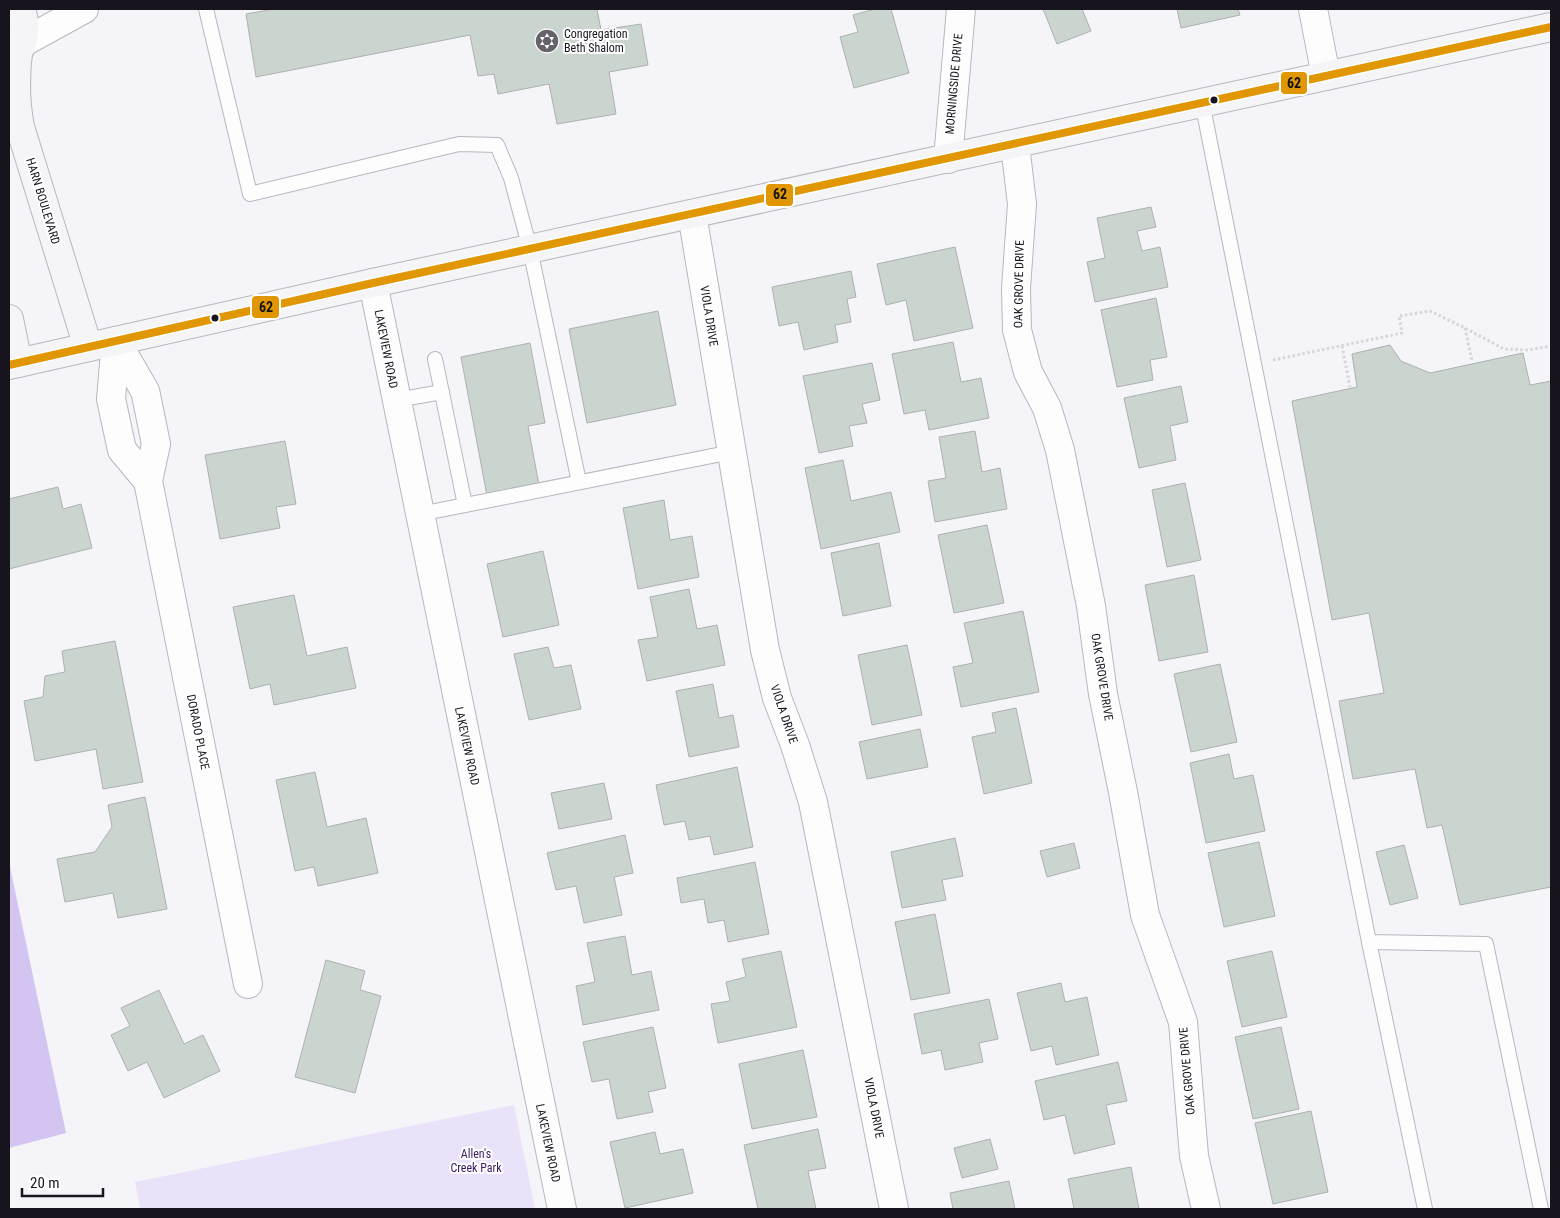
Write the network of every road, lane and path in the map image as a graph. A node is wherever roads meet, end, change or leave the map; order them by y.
1 (21, 9) edge
2 (84, 9) edge
3 (206, 9) edge
4 (961, 9) edge
5 (1312, 9) edge
6 (1551, 27) edge
7 (16, 53) edge
8 (1326, 76) junction
9 (1202, 102) junction
10 (1015, 145) junction
11 (948, 159) junction
12 (692, 214) junction
13 (530, 249) junction
14 (373, 283) junction
15 (9, 319) edge
16 (1465, 328) junction
17 (116, 341) junction
18 (1342, 346) junction
19 (1551, 346) edge
20 (88, 347) junction
21 (435, 359) dead end
22 (1273, 360) dead end
23 (1472, 362) dead end
24 (13, 364) edge
25 (1350, 387) dead end
26 (442, 392) junction
27 (397, 400) junction
28 (732, 452) junction
29 (579, 482) junction
30 (465, 505) junction
31 (420, 514) junction
32 (1369, 942) junction
33 (248, 984) dead end
34 (562, 1209) edge
35 (894, 1209) edge
36 (1206, 1209) edge
37 (1424, 1209) edge
38 (1541, 1209) edge

1 - 7 main road, HARN BOULEVARD
2 - 7 street
3 - 13 lane
4 - 11 street, MORNINGSIDE DRIVE
5 - 8 street
6 - 8 main road
7 - 20 main road, HARN BOULEVARD
8 - 9 main road
9 - 10 main road
9 - 32 lane
10 - 11 main road
10 - 36 street, OAK GROVE DRIVE
11 - 12 main road
12 - 13 main road
12 - 28 street, VIOLA DRIVE
13 - 14 main road
13 - 29 lane
14 - 17 main road
14 - 27 street, LAKEVIEW ROAD
15 - 24 main road
16 - 18 path
16 - 19 path
16 - 23 path
17 - 20 main road
17 - 33 street, DORADO PLACE
18 - 22 path
18 - 25 path
20 - 24 main road
21 - 26 lane
26 - 27 lane
26 - 30 lane
27 - 31 street, LAKEVIEW ROAD
28 - 29 lane
28 - 35 street, VIOLA DRIVE
29 - 30 lane
30 - 31 lane
31 - 34 street, LAKEVIEW ROAD
32 - 37 lane
32 - 38 lane

